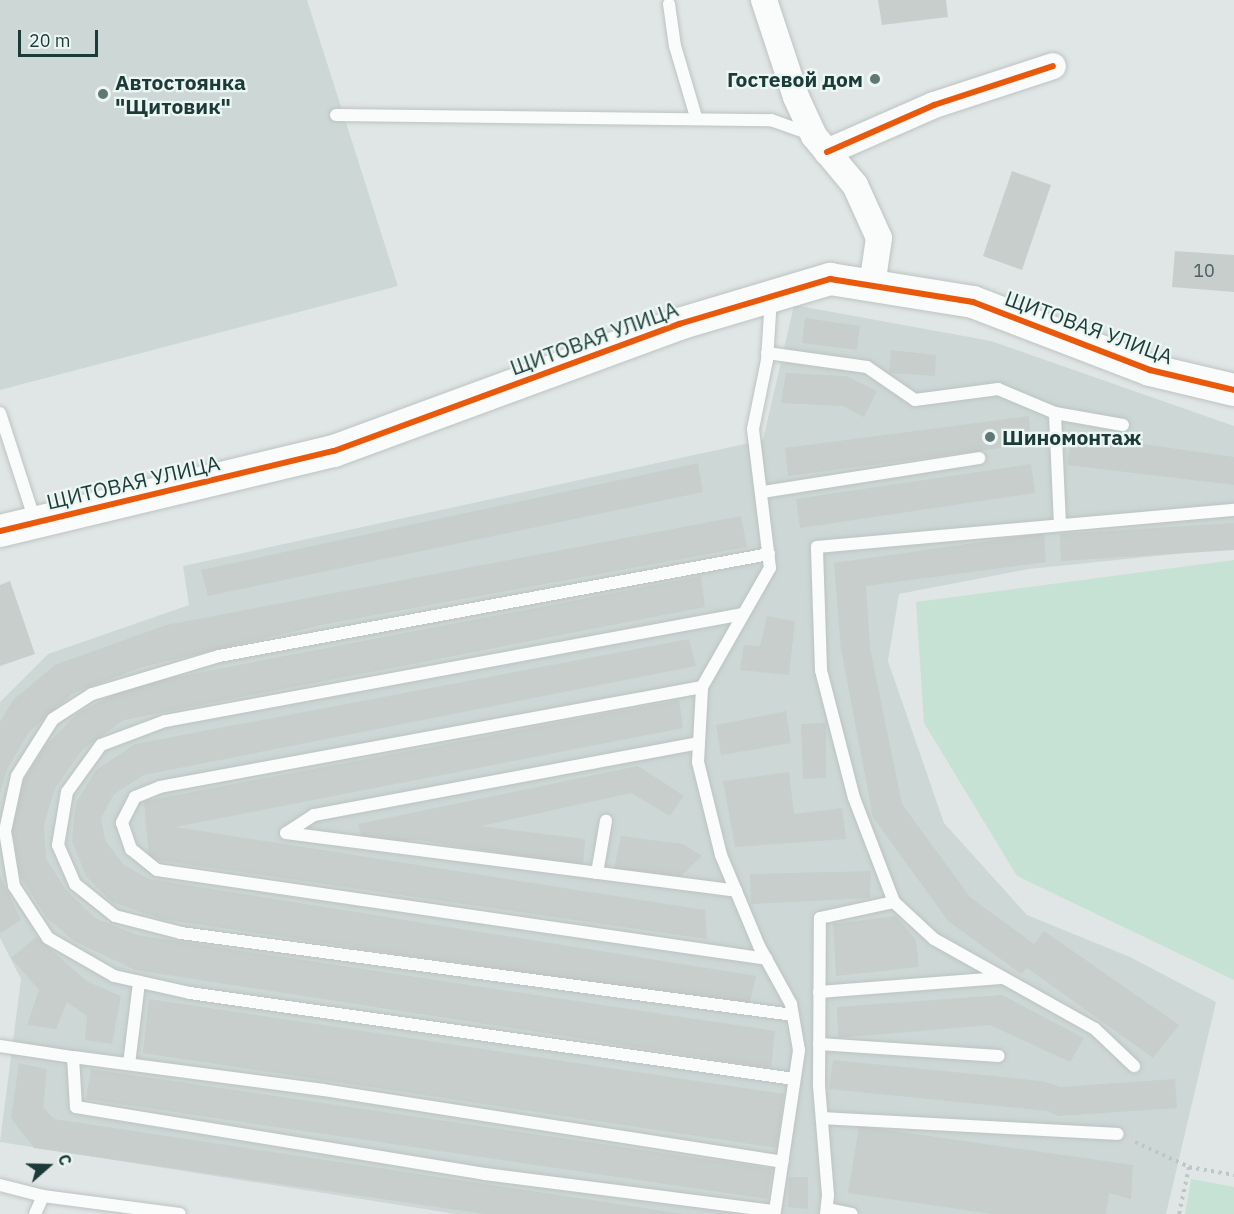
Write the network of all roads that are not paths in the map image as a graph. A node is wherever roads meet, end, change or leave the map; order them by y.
1 (764, 0) edge
2 (669, 4) dead end
3 (1053, 66) dead end
4 (336, 115) dead end
5 (696, 117) junction
6 (821, 144) junction
7 (872, 286) junction
8 (771, 297) junction
9 (767, 353) junction
10 (1204, 383) junction
11 (1234, 390) edge
12 (1234, 396) edge
13 (0, 413) edge
14 (1055, 413) junction
15 (1123, 425) dead end
16 (979, 458) dead end
17 (763, 492) junction
18 (1234, 510) edge
19 (35, 523) junction
20 (1060, 525) junction
21 (0, 531) edge
22 (769, 555) junction
23 (743, 614) junction
24 (702, 687) junction
25 (699, 743) junction
26 (606, 820) dead end
27 (597, 873) junction
28 (736, 891) junction
29 (894, 902) junction
30 (767, 959) junction
31 (1001, 978) junction
32 (139, 982) junction
33 (819, 992) junction
34 (793, 1015) junction
35 (819, 1044) junction
36 (0, 1046) edge
37 (999, 1056) dead end
38 (74, 1057) junction
39 (129, 1064) junction
40 (1134, 1066) dead end
41 (794, 1079) junction
42 (822, 1118) junction
43 (1118, 1134) road end
44 (782, 1162) junction
45 (0, 1185) edge
46 (44, 1196) junction
47 (826, 1211) edge
48 (35, 1214) edge
49 (180, 1214) edge
50 (852, 1214) edge

1 - 6 street
2 - 5 lane
3 - 6 street
4 - 5 lane
5 - 6 lane
6 - 7 street
7 - 8 street, ЩИТОВАЯ УЛИЦА
7 - 10 street, ЩИТОВАЯ УЛИЦА
8 - 9 lane
8 - 19 street, ЩИТОВАЯ УЛИЦА
9 - 14 lane
9 - 17 lane
10 - 11 street, ЩИТОВАЯ УЛИЦА
10 - 12 lane
13 - 19 lane
14 - 15 lane
14 - 20 lane
16 - 17 lane
17 - 22 lane
18 - 20 lane
19 - 21 street, ЩИТОВАЯ УЛИЦА
20 - 29 lane
22 - 23 lane
22 - 32 lane
23 - 24 lane
23 - 34 lane
24 - 25 lane
24 - 30 lane
25 - 27 lane
25 - 28 lane
26 - 27 lane
27 - 28 lane
28 - 30 lane
29 - 31 lane
29 - 33 lane
30 - 34 lane
31 - 33 lane
31 - 40 lane
32 - 39 lane
32 - 41 lane
33 - 35 lane
34 - 41 lane
35 - 37 lane
35 - 42 lane
36 - 38 lane
38 - 39 lane
38 - 44 lane
39 - 44 lane
41 - 44 lane
42 - 43 lane
42 - 47 lane
45 - 46 lane
46 - 48 lane
46 - 49 lane
47 - 50 lane

